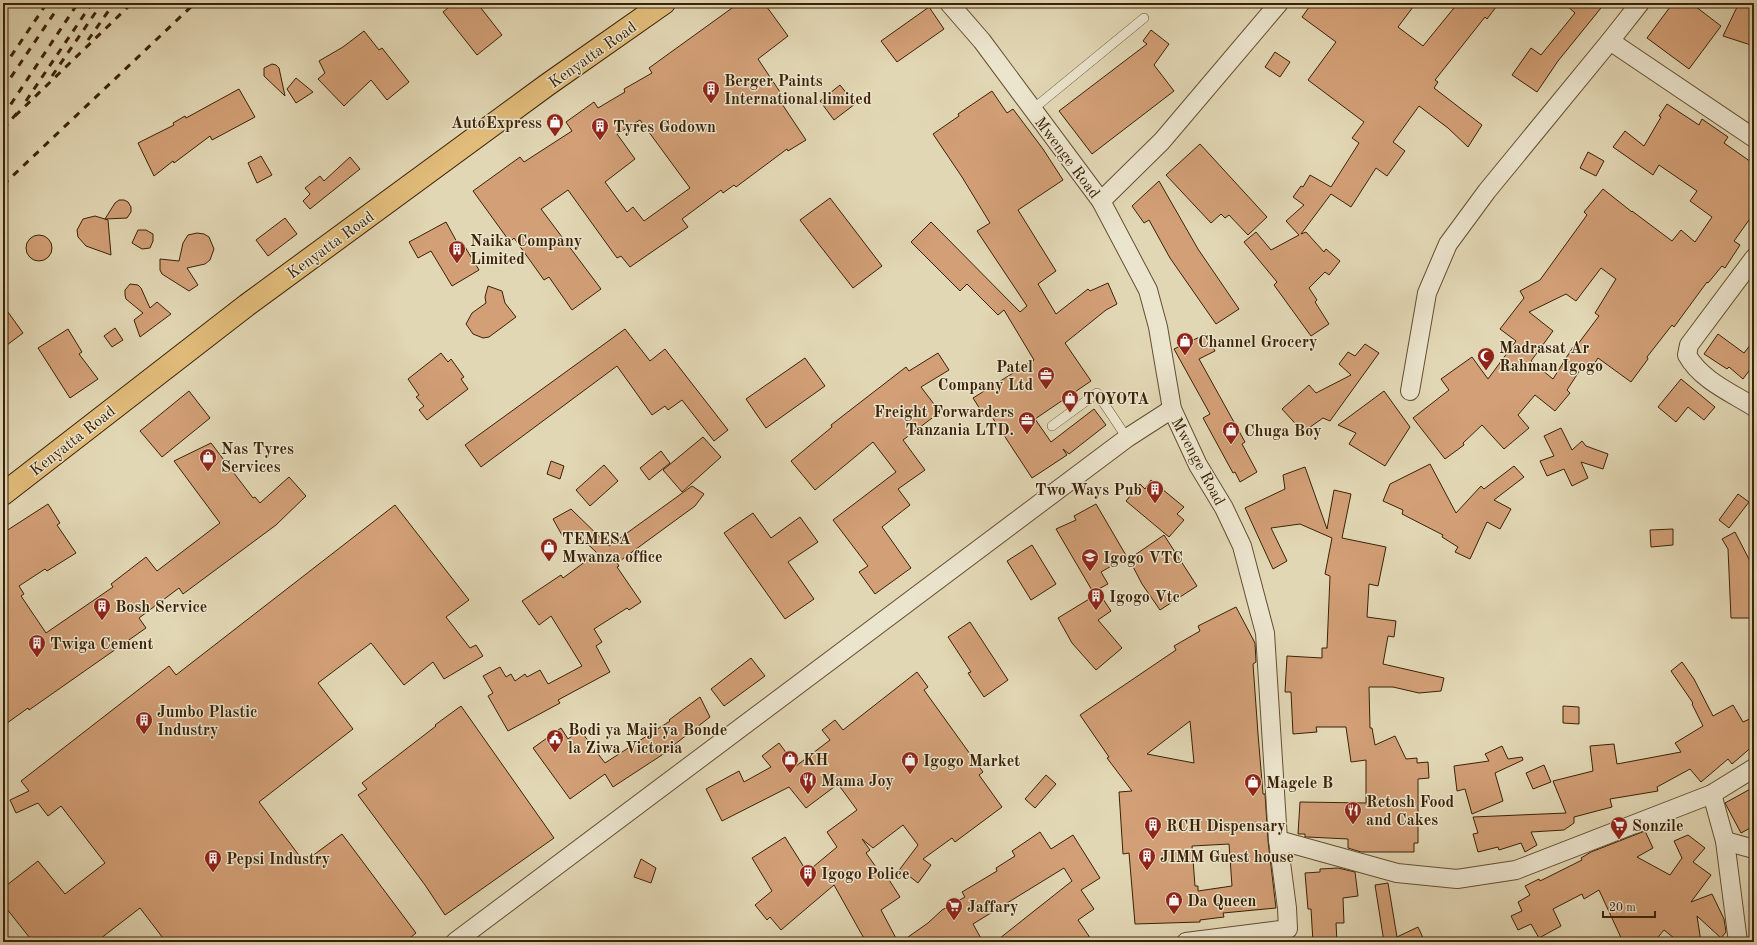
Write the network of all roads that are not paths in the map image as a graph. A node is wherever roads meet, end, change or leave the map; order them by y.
1 (664, 3) edge
2 (949, 3) edge
3 (1279, 3) edge
4 (1640, 3) edge
5 (1144, 18) dead end
6 (1610, 41) junction
7 (1033, 109) junction
8 (1754, 138) edge
9 (1101, 201) junction
10 (1754, 258) edge
11 (1410, 390) dead end
12 (1754, 407) edge
13 (1172, 409) junction
14 (1052, 426) dead end
15 (1127, 438) junction
16 (3, 494) edge
17 (1754, 768) edge
18 (1712, 794) junction
19 (1278, 840) junction
20 (1725, 841) junction
21 (1754, 849) edge
22 (455, 942) edge
23 (1186, 942) edge
24 (1738, 942) edge

1 - 16 highway, Kenyatta Road
2 - 7 street, Mwenge Road
3 - 9 street
4 - 6 street
5 - 7 lane
6 - 8 street
6 - 11 street
7 - 9 street, Mwenge Road
9 - 13 street, Mwenge Road
10 - 12 street
13 - 15 street
13 - 19 street, Mwenge Road
14 - 15 lane
15 - 22 street
17 - 18 street
18 - 19 street
18 - 20 street
19 - 23 street, Mwenge Road
20 - 21 street
20 - 24 street

